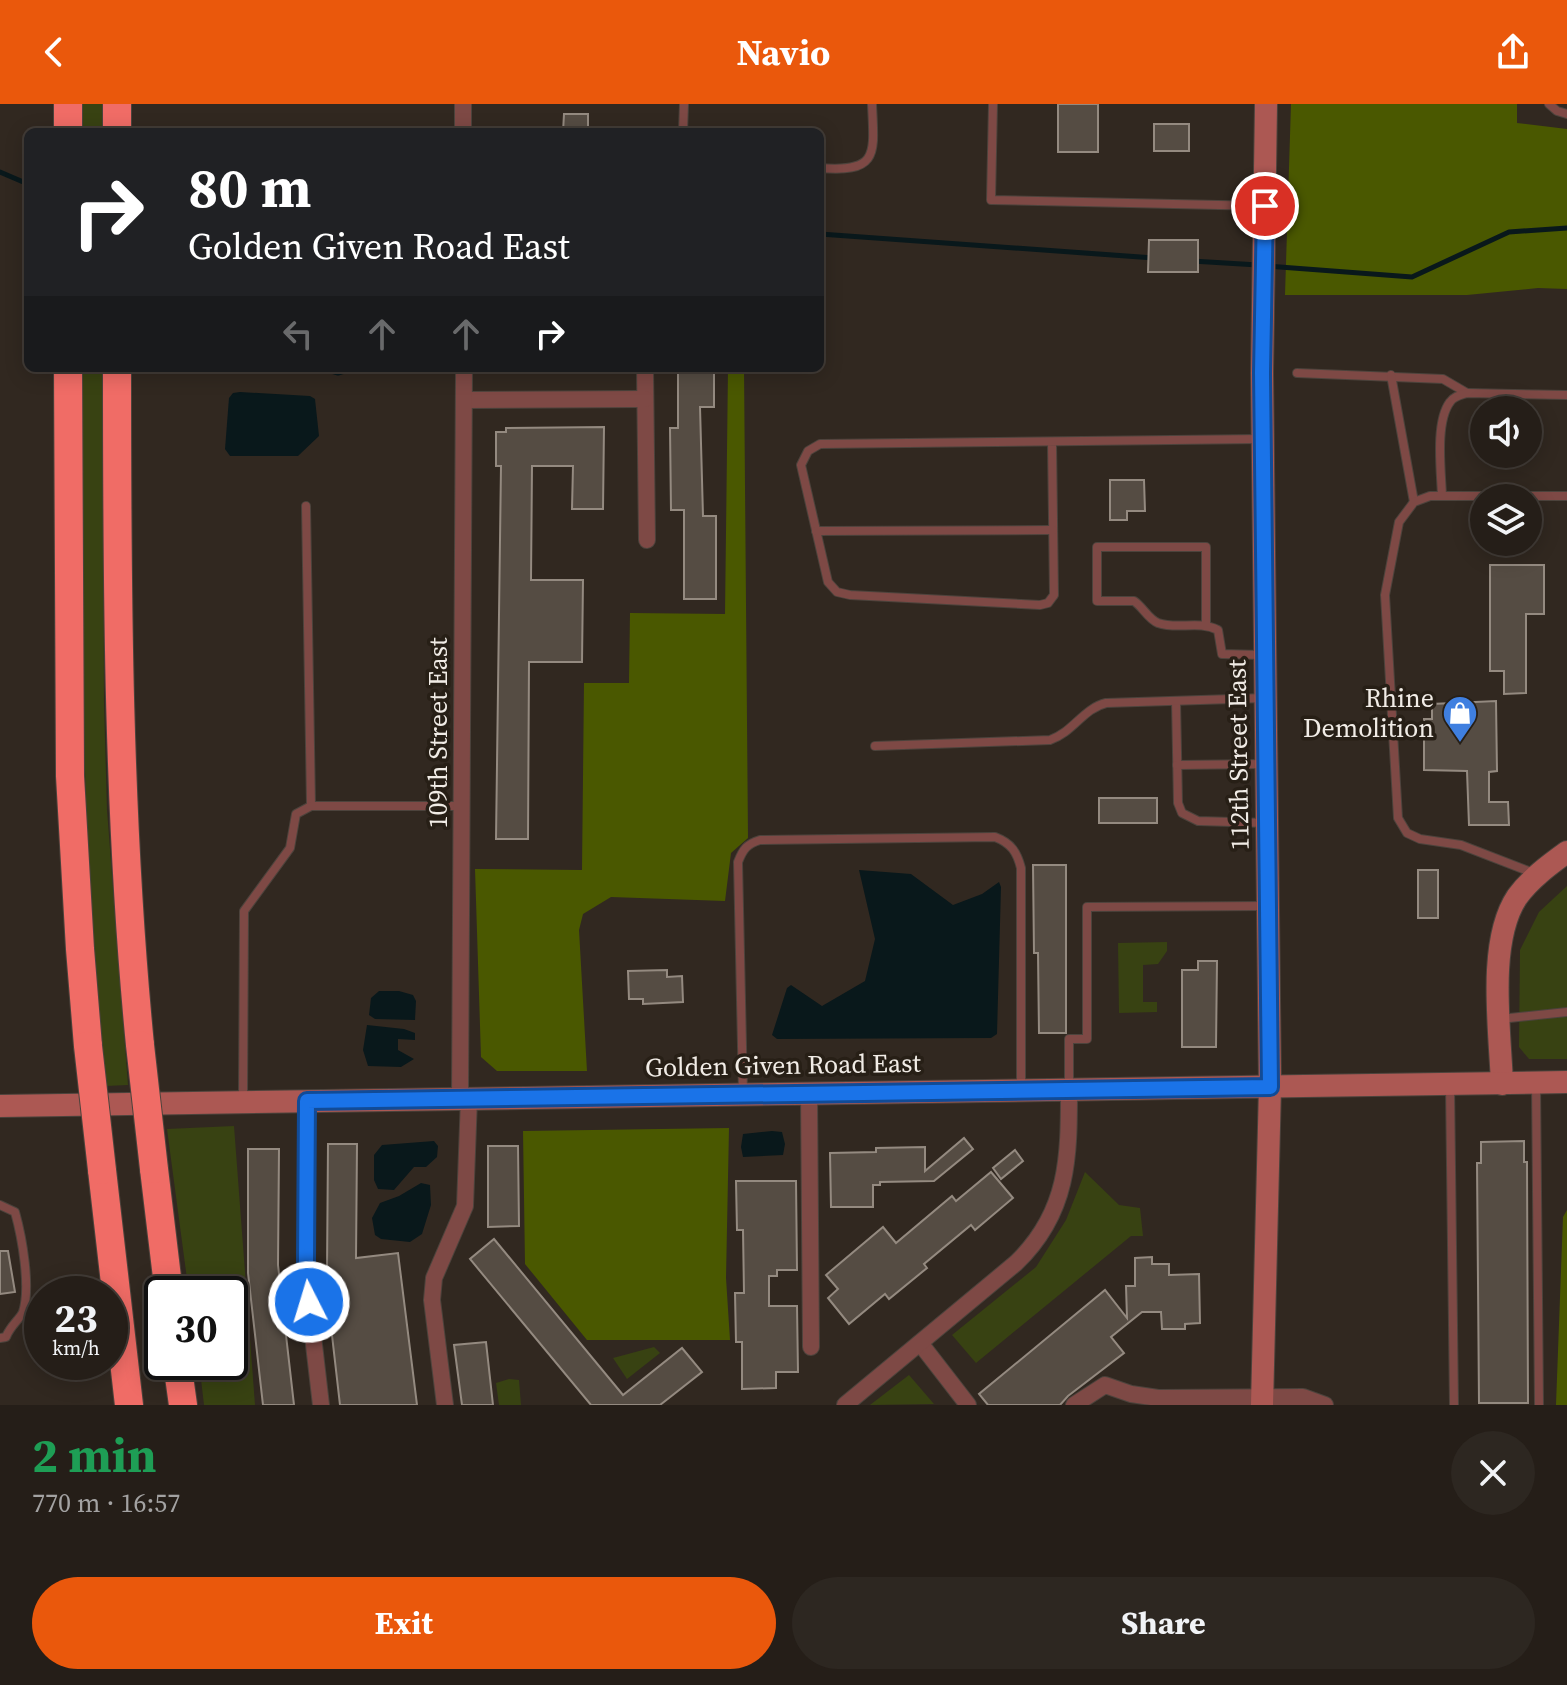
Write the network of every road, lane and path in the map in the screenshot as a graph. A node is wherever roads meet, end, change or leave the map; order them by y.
1 (68, 104) edge
2 (117, 104) edge
3 (463, 104) edge
4 (684, 104) edge
5 (872, 104) edge
6 (993, 104) edge
7 (1266, 104) edge
8 (1549, 104) edge
9 (1567, 114) edge
10 (68, 128) edge
11 (117, 128) edge
12 (463, 128) edge
13 (683, 128) edge
14 (824, 168) edge
15 (1265, 206) junction
16 (68, 372) edge
17 (117, 372) edge
18 (464, 372) edge
19 (645, 372) edge
20 (1297, 373) dead end
21 (1391, 375) junction
22 (1467, 393) junction
23 (1567, 395) edge
24 (645, 399) junction
25 (464, 400) junction
26 (1263, 439) junction
27 (1052, 442) junction
28 (1442, 496) junction
29 (1567, 496) edge
30 (1414, 502) junction
31 (306, 506) dead end
32 (1053, 530) junction
33 (816, 531) junction
34 (647, 540) dead end
35 (1206, 624) junction
36 (1266, 655) junction
37 (1265, 698) junction
38 (1176, 701) junction
39 (875, 746) dead end
40 (1266, 764) junction
41 (1177, 765) junction
42 (311, 806) junction
43 (461, 806) junction
44 (1267, 823) junction
45 (1567, 852) edge
46 (1538, 875) junction
47 (1268, 906) junction
48 (1567, 1012) edge
49 (1500, 1019) junction
50 (1536, 1082) junction
51 (1567, 1082) edge
52 (1450, 1084) junction
53 (1502, 1084) junction
54 (1270, 1087) junction
55 (1069, 1089) junction
56 (1021, 1090) junction
57 (809, 1093) junction
58 (743, 1094) junction
59 (464, 1098) junction
60 (307, 1101) junction
61 (243, 1102) junction
62 (0, 1106) edge
63 (0, 1205) edge
64 (167, 1276) edge
65 (0, 1338) edge
66 (920, 1343) junction
67 (811, 1347) dead end
68 (180, 1380) edge
69 (1131, 1400) edge
70 (1262, 1400) edge
71 (129, 1405) edge
72 (183, 1405) edge
73 (321, 1405) edge
74 (445, 1405) edge
75 (845, 1405) edge
76 (968, 1405) edge
77 (1074, 1405) edge
78 (1325, 1405) edge
79 (1454, 1405) edge
80 (1539, 1405) edge

1 - 10 highway
2 - 11 highway
3 - 12 street
4 - 13 lane
5 - 14 lane
6 - 15 lane
7 - 15 street, 112th Street East
8 - 9 lane
15 - 26 street, 112th Street East
16 - 71 highway, bridge
17 - 64 highway, bridge
18 - 25 street, 109th Street East
19 - 24 street
20 - 21 lane
21 - 22 lane
21 - 30 lane
22 - 23 lane
22 - 28 lane
24 - 25 street
24 - 34 street
25 - 43 street, 109th Street East
26 - 27 lane
26 - 36 street, 112th Street East
27 - 32 lane
27 - 33 lane
28 - 29 lane
28 - 30 lane
30 - 46 lane
31 - 42 lane
32 - 33 lane
32 - 33 lane
35 - 35 lane
35 - 36 lane
36 - 37 street, 112th Street East
37 - 38 lane
37 - 40 street, 112th Street East
38 - 39 lane
38 - 41 lane
40 - 41 lane
40 - 44 street, 112th Street East
41 - 44 lane
42 - 43 lane
42 - 61 lane
43 - 59 street, 109th Street East
44 - 47 street, 112th Street East
45 - 46 street
46 - 49 street
47 - 54 street, 112th Street East
47 - 55 lane
48 - 49 lane
49 - 53 street
50 - 51 street, Golden Given Road East
50 - 53 street, Golden Given Road East
50 - 80 lane
52 - 53 street, Golden Given Road East
52 - 54 street, Golden Given Road East
52 - 79 lane
54 - 55 street, Golden Given Road East
54 - 70 street, 112th Street East
55 - 56 street, Golden Given Road East
55 - 66 street
56 - 57 street, Golden Given Road East
56 - 58 lane
57 - 58 street, Golden Given Road East
57 - 67 street
58 - 59 street, Golden Given Road East
59 - 60 street, Golden Given Road East
59 - 74 street, 109th Street East
60 - 61 street, Golden Given Road East
60 - 73 street
61 - 62 street, Golden Given Road East
63 - 65 lane
66 - 75 street
66 - 76 street
68 - 72 highway
69 - 70 street
69 - 77 street
70 - 78 street

